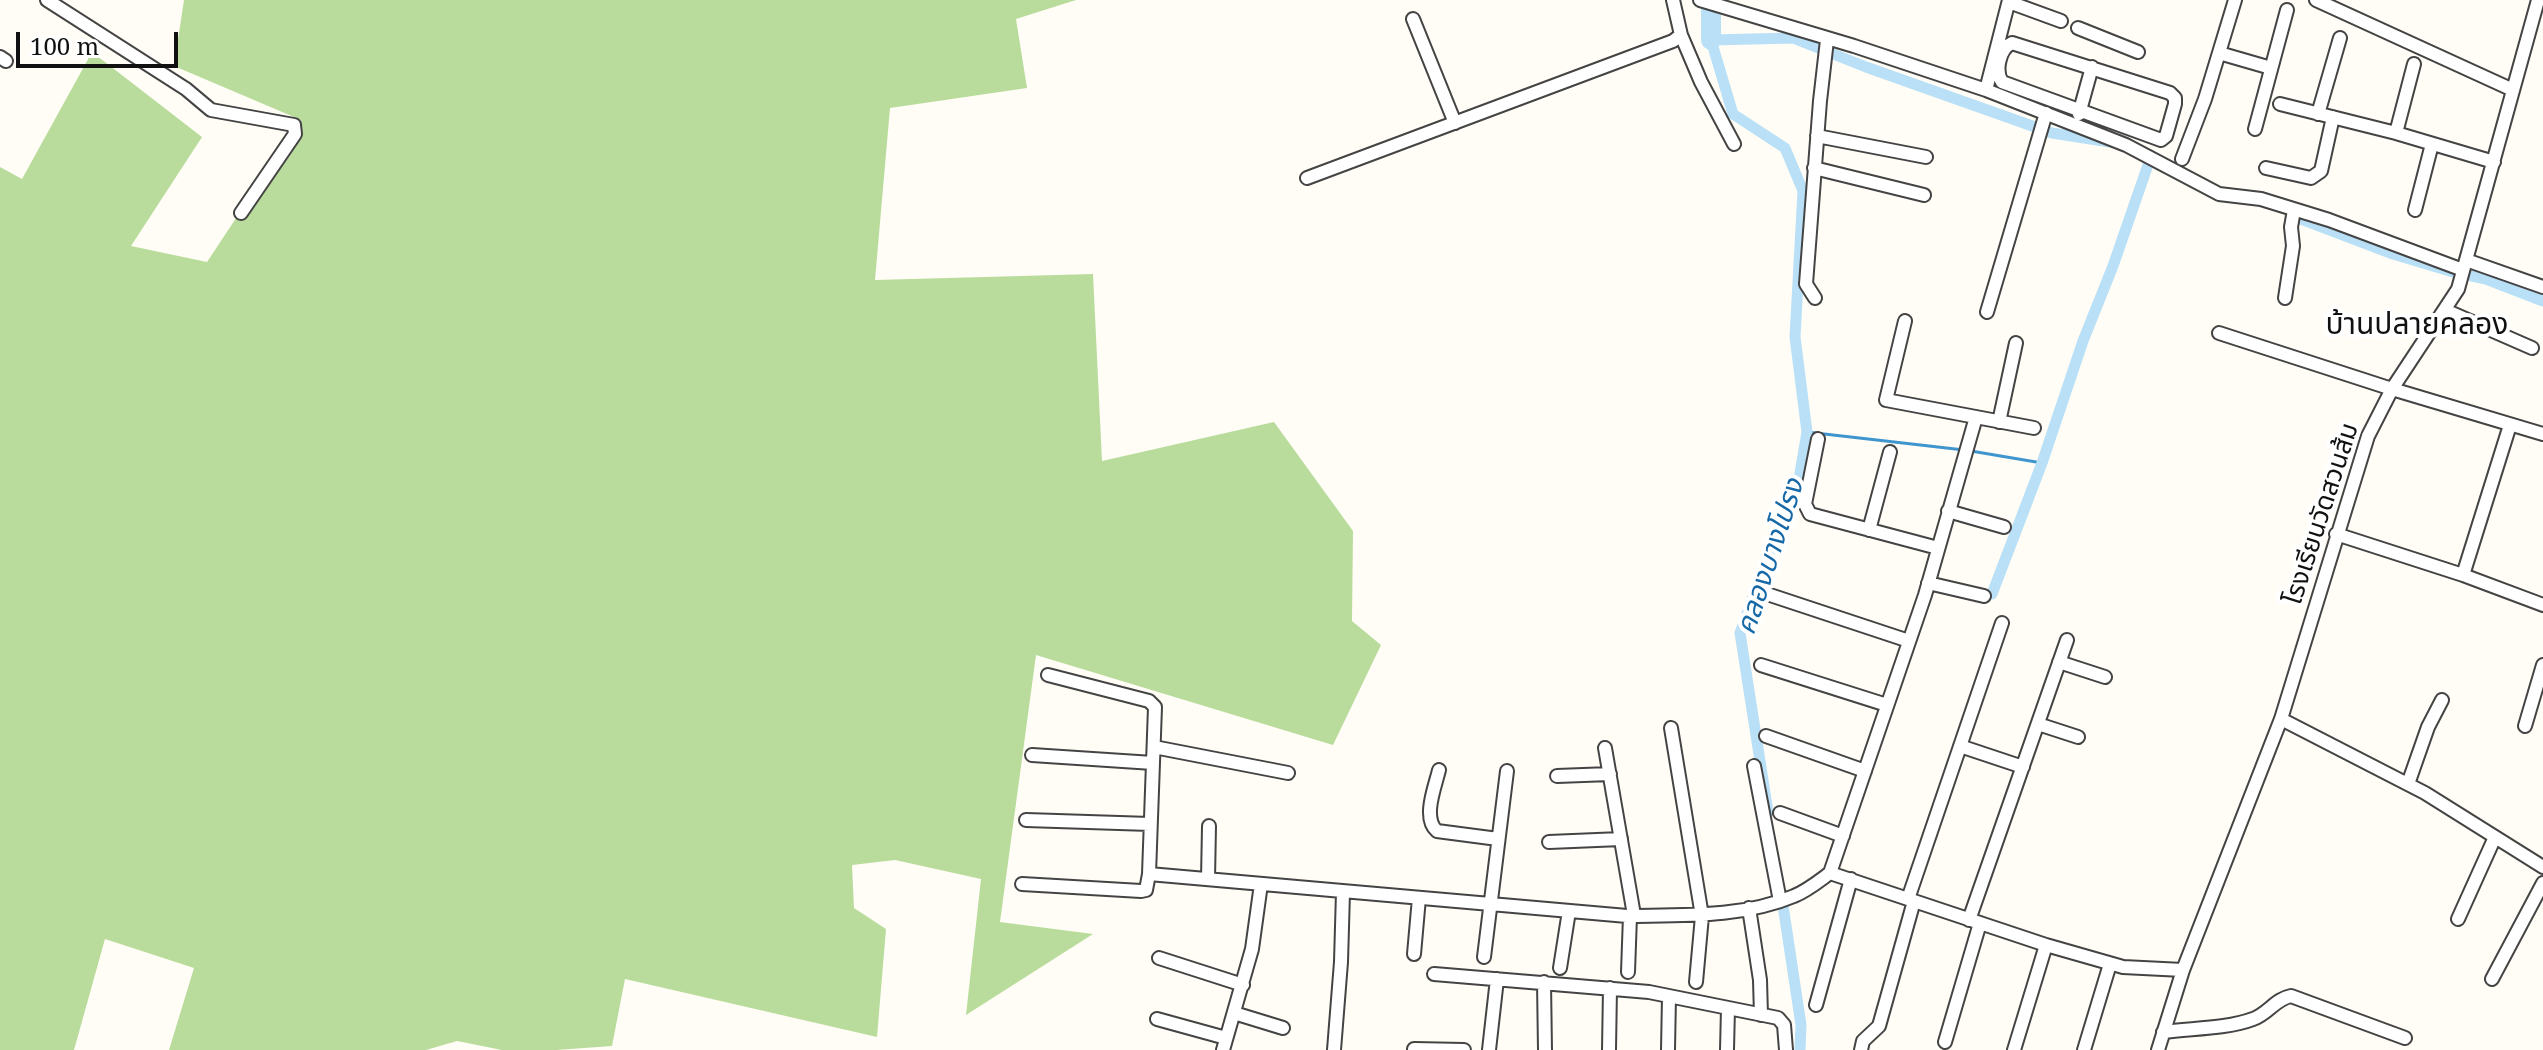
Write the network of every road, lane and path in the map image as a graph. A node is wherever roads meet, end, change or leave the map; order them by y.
1 (47, 0) edge
2 (1673, 0) edge
3 (1700, 0) edge
4 (2235, 0) edge
5 (2316, 0) edge
6 (2538, 0) edge
7 (2009, 1) edge
8 (2287, 10) dead end
9 (1413, 19) dead end
10 (2061, 21) dead end
11 (2078, 28) dead end
12 (1681, 35) junction
13 (2340, 38) dead end
14 (1826, 49) junction
15 (2138, 52) dead end
16 (2219, 53) junction
17 (2414, 64) dead end
18 (2092, 67) junction
19 (2271, 68) junction
20 (1986, 90) junction
21 (2513, 90) junction
22 (2280, 104) dead end
23 (2080, 109) junction
24 (2318, 114) junction
25 (2333, 117) junction
26 (2044, 118) junction
27 (1455, 123) junction
28 (2077, 125) junction
29 (2255, 129) dead end
30 (2396, 133) junction
31 (1817, 136) junction
32 (1734, 144) dead end
33 (2432, 144) junction
34 (1926, 157) dead end
35 (2494, 162) junction
36 (2181, 167) junction
37 (1814, 168) junction
38 (2266, 168) dead end
39 (1307, 178) dead end
40 (1924, 195) dead end
41 (2294, 210) junction
42 (2415, 210) dead end
43 (241, 213) dead end
44 (2465, 265) junction
45 (2543, 287) edge
46 (1815, 298) dead end
47 (2285, 298) dead end
48 (2445, 310) junction
49 (1987, 312) dead end
50 (1905, 321) dead end
51 (2219, 333) dead end
52 (2016, 343) dead end
53 (2532, 348) dead end
54 (2392, 389) junction
55 (1976, 417) junction
56 (1999, 422) junction
57 (2510, 425) junction
58 (2034, 428) dead end
59 (2543, 434) edge
60 (1818, 439) dead end
61 (1890, 452) dead end
62 (1948, 511) junction
63 (2004, 527) dead end
64 (1869, 530) junction
65 (2336, 534) junction
66 (1938, 548) junction
67 (2463, 575) junction
68 (1928, 583) junction
69 (1761, 592) dead end
70 (1984, 596) dead end
71 (2543, 605) edge
72 (2002, 623) dead end
73 (2067, 640) dead end
74 (1909, 641) junction
75 (2059, 662) junction
76 (1761, 665) dead end
77 (2543, 665) edge
78 (1048, 675) dead end
79 (2105, 677) dead end
80 (2442, 700) dead end
81 (1887, 705) junction
82 (2281, 719) junction
83 (2038, 724) junction
84 (2525, 726) dead end
85 (1671, 728) dead end
86 (1766, 736) dead end
87 (2078, 737) dead end
88 (1960, 746) junction
89 (1154, 747) junction
90 (1605, 748) dead end
91 (1032, 755) dead end
92 (1153, 763) junction
93 (1754, 766) dead end
94 (2023, 767) junction
95 (1439, 770) dead end
96 (1507, 771) dead end
97 (1865, 771) junction
98 (1288, 773) dead end
99 (1610, 774) junction
100 (1557, 776) dead end
101 (2408, 784) junction
102 (1780, 813) dead end
103 (1026, 820) dead end
104 (1150, 824) junction
105 (1209, 826) dead end
106 (1843, 836) junction
107 (2495, 837) junction
108 (1498, 839) junction
109 (1621, 839) junction
110 (1549, 842) dead end
111 (2543, 867) edge
112 (1830, 873) junction
113 (1155, 874) junction
114 (1208, 879) junction
115 (1851, 879) junction
116 (2543, 883) edge
117 (1022, 884) dead end
118 (1261, 884) junction
119 (1343, 892) junction
120 (1419, 898) junction
121 (1782, 900) junction
122 (1911, 900) junction
123 (1490, 904) junction
124 (1749, 908) junction
125 (1569, 911) junction
126 (1632, 916) junction
127 (1702, 916) junction
128 (2458, 919) dead end
129 (1975, 922) junction
130 (2046, 945) junction
131 (1414, 954) dead end
132 (1484, 957) dead end
133 (1159, 958) dead end
134 (2110, 964) junction
135 (1560, 968) dead end
136 (2183, 970) junction
137 (1628, 972) dead end
138 (1434, 974) dead end
139 (1497, 979) junction
140 (2492, 979) dead end
141 (1544, 982) junction
142 (1696, 982) dead end
143 (1243, 985) junction
144 (1610, 988) junction
145 (1669, 996) junction
146 (1816, 1005) dead end
147 (1728, 1008) junction
148 (1234, 1013) junction
149 (1761, 1015) junction
150 (1157, 1019) dead end
151 (1283, 1028) dead end
152 (2163, 1032) junction
153 (2405, 1038) dead end
154 (1945, 1042) dead end
155 (1224, 1044) edge
156 (1414, 1049) edge
157 (1334, 1050) edge
158 (1464, 1050) edge
159 (1489, 1050) edge
160 (1545, 1050) edge
161 (1609, 1050) edge
162 (1668, 1050) edge
163 (1727, 1050) edge
164 (1786, 1050) edge
165 (1861, 1050) edge
166 (2014, 1050) edge
167 (2084, 1050) edge
168 (2158, 1050) edge

1 - 43 street
2 - 12 street
3 - 14 street
4 - 16 street
5 - 21 street
6 - 21 street, โรงเรียนวัดสวนส้ม
7 - 10 street
7 - 20 street
8 - 19 street
9 - 27 street
11 - 15 street
12 - 27 street
12 - 32 street
13 - 24 street
14 - 20 street
14 - 31 street
16 - 19 street
16 - 36 street
17 - 30 street
18 - 23 street
18 - 23 street
18 - 23 street
19 - 29 street
20 - 26 street
21 - 35 street, โรงเรียนวัดสวนส้ม
22 - 24 street
23 - 28 street
24 - 25 street
25 - 30 street
25 - 38 street
26 - 28 street
26 - 49 street
27 - 39 street
28 - 36 street
30 - 33 street
31 - 34 street
31 - 37 street
33 - 35 street
33 - 42 street
35 - 44 street, โรงเรียนวัดสวนส้ม
36 - 41 street
37 - 40 street
37 - 46 street
41 - 44 street
41 - 47 street
44 - 45 street
44 - 48 street, โรงเรียนวัดสวนส้ม
48 - 53 street
48 - 54 street, โรงเรียนวัดสวนส้ม
50 - 55 street
51 - 54 street
52 - 56 street
54 - 57 street
54 - 65 street, โรงเรียนวัดสวนส้ม
55 - 56 street
55 - 62 street
56 - 58 street
57 - 59 street
57 - 67 street
60 - 64 street
61 - 64 street
62 - 63 street
62 - 66 street
64 - 66 street
65 - 67 street
65 - 82 street, โรงเรียนวัดสวนส้ม
66 - 68 street
67 - 71 street
68 - 70 street
68 - 74 street
69 - 74 street
72 - 88 street
73 - 75 street
74 - 81 street
75 - 79 street
75 - 83 street
76 - 81 street
77 - 84 street
78 - 89 street
80 - 101 street
81 - 97 street
82 - 101 street
82 - 136 street, โรงเรียนวัดสวนส้ม
83 - 87 street
83 - 94 street
85 - 127 street
86 - 97 street
88 - 94 street
88 - 122 street
89 - 92 street
89 - 98 street
90 - 99 street
91 - 92 street
92 - 104 street
93 - 121 street
94 - 129 street
95 - 108 street
96 - 108 street
97 - 106 street
99 - 100 street
99 - 109 street
101 - 107 street
102 - 106 street
103 - 104 street
104 - 113 street
105 - 114 street
106 - 112 street
107 - 111 street
107 - 128 street
108 - 123 street
109 - 110 street
109 - 126 street
112 - 115 street
112 - 121 street
113 - 114 street
113 - 117 street
114 - 118 street
115 - 122 street
115 - 146 street
116 - 140 street
118 - 119 street
118 - 143 street
119 - 120 street
119 - 157 street
120 - 123 street
120 - 131 street
121 - 124 street
122 - 129 street
122 - 165 street
123 - 125 street
123 - 132 street
124 - 127 street
124 - 149 street
125 - 126 street
125 - 135 street
126 - 127 street
126 - 137 street
127 - 142 street
129 - 130 street
129 - 154 street
130 - 134 street
130 - 166 street
133 - 143 street
134 - 136 street
134 - 167 street
136 - 152 street, โรงเรียนวัดสวนส้ม
138 - 139 street
139 - 141 street
139 - 159 street
141 - 144 street
141 - 160 street
143 - 148 street
144 - 145 street
144 - 161 street
145 - 147 street
145 - 162 street
147 - 149 street
147 - 163 street
148 - 151 street
148 - 155 street
149 - 164 street
150 - 155 street
152 - 153 street
152 - 168 street, โรงเรียนวัดสวนส้ม
156 - 158 street

